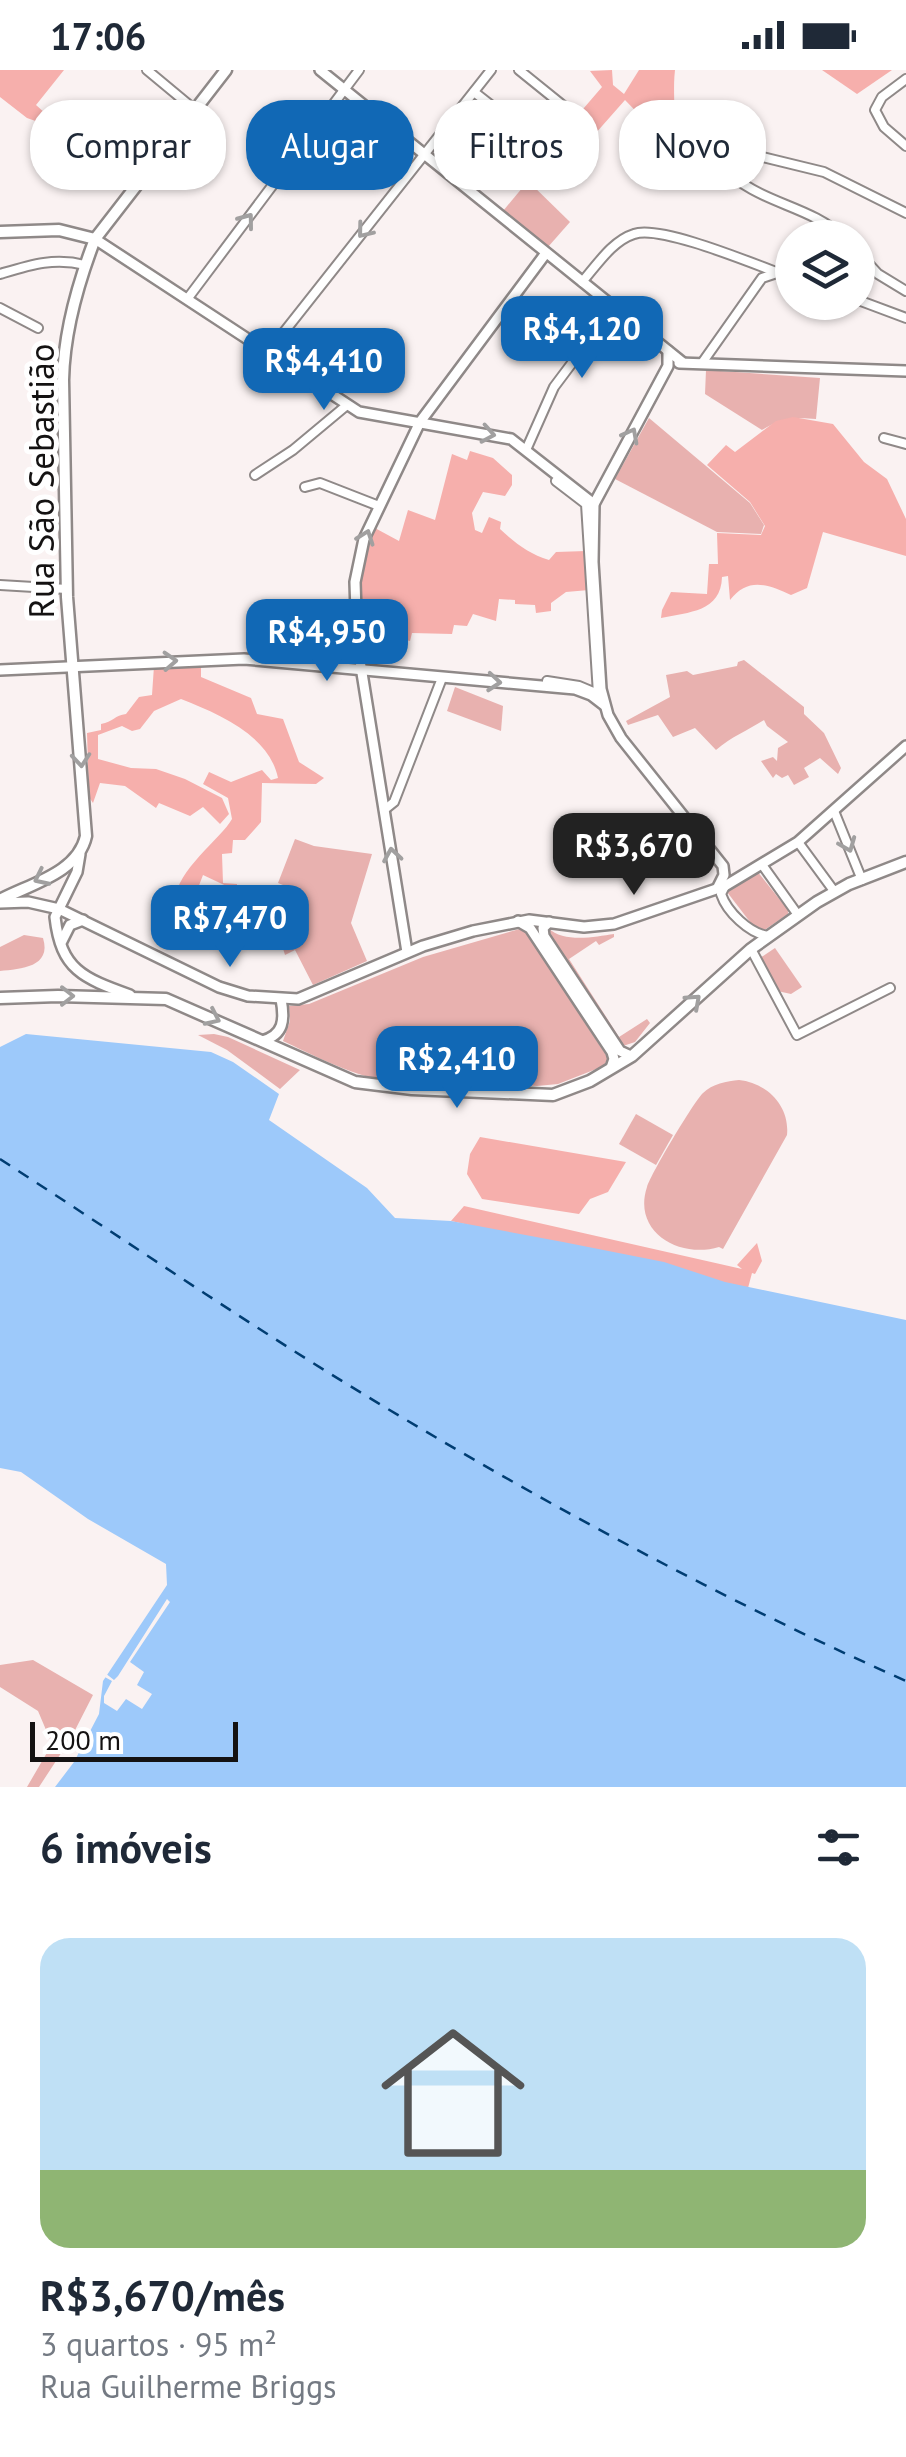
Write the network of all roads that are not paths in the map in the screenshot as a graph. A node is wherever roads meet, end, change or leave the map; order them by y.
1 (147, 70) edge
2 (226, 70) edge
3 (320, 70) edge
4 (359, 70) edge
5 (491, 70) edge
6 (519, 70) edge
7 (906, 79) edge
8 (344, 90) junction
9 (474, 92) junction
10 (183, 100) edge
11 (201, 100) edge
12 (484, 100) edge
13 (556, 100) edge
14 (906, 144) edge
15 (425, 155) junction
16 (132, 190) edge
17 (906, 213) edge
18 (819, 220) edge
19 (0, 232) edge
20 (95, 239) junction
21 (546, 253) junction
22 (85, 264) junction
23 (750, 264) junction
24 (875, 271) edge
25 (775, 272) edge
26 (0, 274) edge
27 (775, 274) edge
28 (762, 278) junction
29 (582, 282) junction
30 (906, 291) edge
31 (188, 298) junction
32 (875, 306) edge
33 (614, 307) junction
34 (0, 308) edge
35 (906, 318) edge
36 (38, 328) dead end
37 (268, 351) junction
38 (668, 351) junction
39 (682, 362) junction
40 (702, 363) junction
41 (668, 366) junction
42 (906, 371) edge
43 (347, 405) junction
44 (420, 422) junction
45 (884, 438) dead end
46 (906, 444) edge
47 (526, 450) junction
48 (255, 475) dead end
49 (556, 482) dead end
50 (305, 487) dead end
51 (594, 504) junction
52 (379, 506) junction
53 (0, 585) edge
54 (67, 589) junction
55 (72, 666) junction
56 (361, 668) junction
57 (0, 670) edge
58 (442, 678) junction
59 (548, 681) dead end
60 (604, 705) junction
61 (906, 746) edge
62 (384, 810) junction
63 (834, 811) junction
64 (798, 842) junction
65 (80, 854) junction
66 (906, 862) edge
67 (763, 866) junction
68 (862, 880) junction
69 (720, 888) junction
70 (834, 891) junction
71 (0, 901) edge
72 (59, 909) junction
73 (798, 915) junction
74 (83, 920) junction
75 (517, 920) junction
76 (549, 922) junction
77 (768, 936) junction
78 (61, 945) junction
79 (751, 948) junction
80 (408, 952) junction
81 (890, 988) dead end
82 (134, 997) junction
83 (0, 998) edge
84 (282, 1000) junction
85 (262, 1041) junction
86 (631, 1056) junction
87 (610, 1070) junction

1 - 10 street
2 - 11 main road, Rua São Sebastião
3 - 8 street
4 - 8 street
5 - 9 street
6 - 13 street
7 - 14 street
8 - 15 street
31 -> 8 street
9 - 12 street
9 - 15 street
15 - 21 street
15 -> 37 street
16 - 20 main road, Rua São Sebastião
17 - 18 street
19 - 20 main road
20 - 22 main road, Rua São Sebastião
20 - 31 street
21 - 29 street
21 - 44 street
22 - 26 street
22 - 54 main road, Rua São Sebastião
23 - 25 street
23 - 28 street
23 - 29 street
24 - 30 street
27 - 28 street
28 - 40 street
29 - 33 street
31 - 37 street
32 - 35 street
33 - 38 street
33 - 47 street
34 - 36 street
37 - 43 street
38 - 39 street
38 - 41 street
39 - 40 street
39 - 41 street
40 - 42 street
51 -> 41 street
43 - 44 street
43 - 48 street
44 -> 47 street
44 - 52 street
45 - 46 street
47 - 51 street
49 - 59 street
50 - 52 street
51 - 60 street
56 -> 52 street
53 - 54 street
54 - 55 main road, Rua São Sebastião
55 -> 56 street
55 - 57 street
55 -> 65 main road, Rua São Sebastião
56 - 58 street
56 - 62 street
58 -> 60 street
58 - 62 street
60 - 69 street
61 - 63 street
80 -> 62 street
63 - 64 street
63 -> 68 street
64 - 67 street
64 - 70 street
65 -> 71 main road
65 - 72 street
66 - 68 main road
67 - 69 street
67 - 73 street
68 - 70 main road
69 - 76 street
69 - 77 street
70 - 73 main road
71 - 72 street
72 - 74 street
72 - 78 street
73 - 77 main road
74 - 78 street
74 - 84 street
75 - 76 street
75 - 80 street
75 - 87 street
76 - 86 street
77 - 79 main road
78 - 82 street
79 - 81 street
86 -> 79 main road
80 - 84 street
83 -> 82 main road
82 -> 85 main road
84 - 85 street
85 - 87 main road
86 - 87 main road

